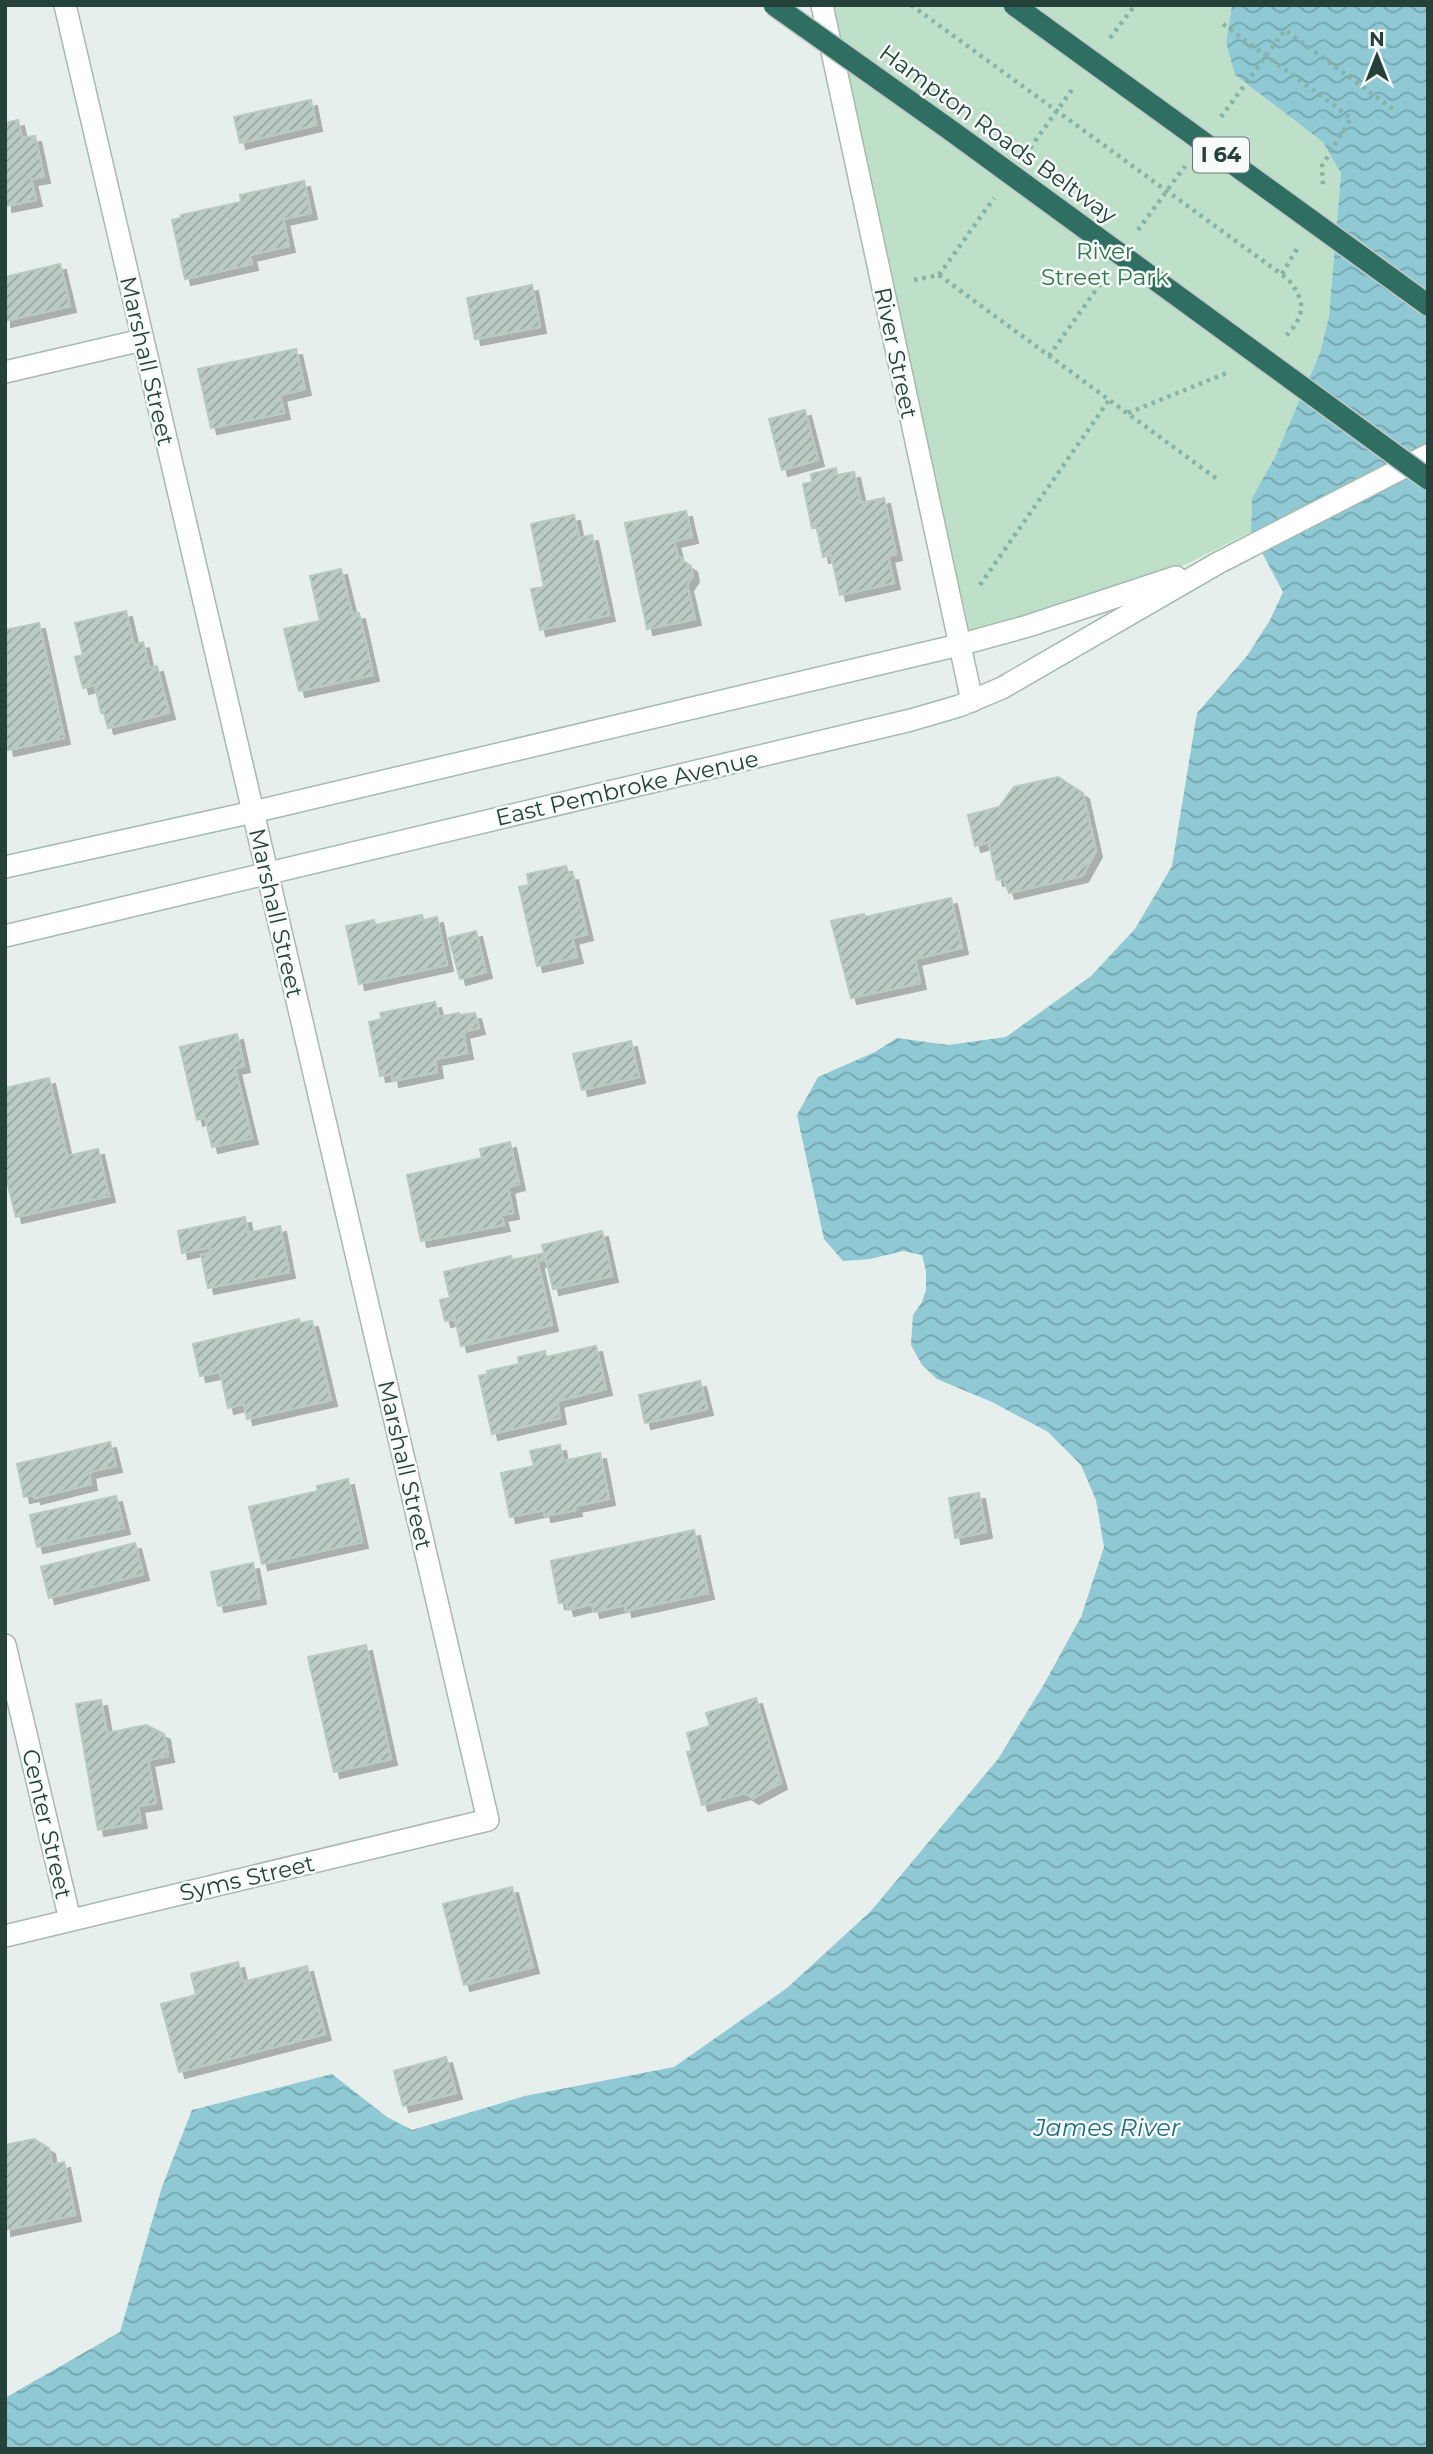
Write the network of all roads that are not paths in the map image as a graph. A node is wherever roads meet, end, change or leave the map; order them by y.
1 (65, 5) edge
2 (774, 5) edge
3 (822, 5) edge
4 (1014, 5) edge
5 (1428, 305) edge
6 (142, 340) junction
7 (5, 372) edge
8 (1428, 455) edge
9 (1428, 479) edge
10 (1218, 563) junction
11 (959, 645) junction
12 (972, 701) junction
13 (253, 812) junction
14 (5, 867) edge
15 (267, 873) junction
16 (5, 936) edge
17 (5, 1645) edge
18 (488, 1820) joint
19 (70, 1920) junction
20 (5, 1936) edge

1 - 6 street, Marshall Street
2 - 9 highway, Hampton Roads Beltway, bridge
3 - 11 street, River Street
4 - 5 highway, I 64, bridge
6 - 7 street
6 - 13 street, Marshall Street
8 - 10 street, East Pembroke Avenue
10 - 11 street, East Pembroke Avenue
10 - 12 street, East Pembroke Avenue
11 - 12 street, River Street
11 - 13 street, East Pembroke Avenue
12 - 15 street, East Pembroke Avenue
13 - 14 street, East Pembroke Avenue
13 - 15 street, Marshall Street
15 - 16 street, East Pembroke Avenue
15 - 18 street, Marshall Street
17 - 19 street, Center Street
18 - 19 street, Syms Street
19 - 20 street, Syms Street

